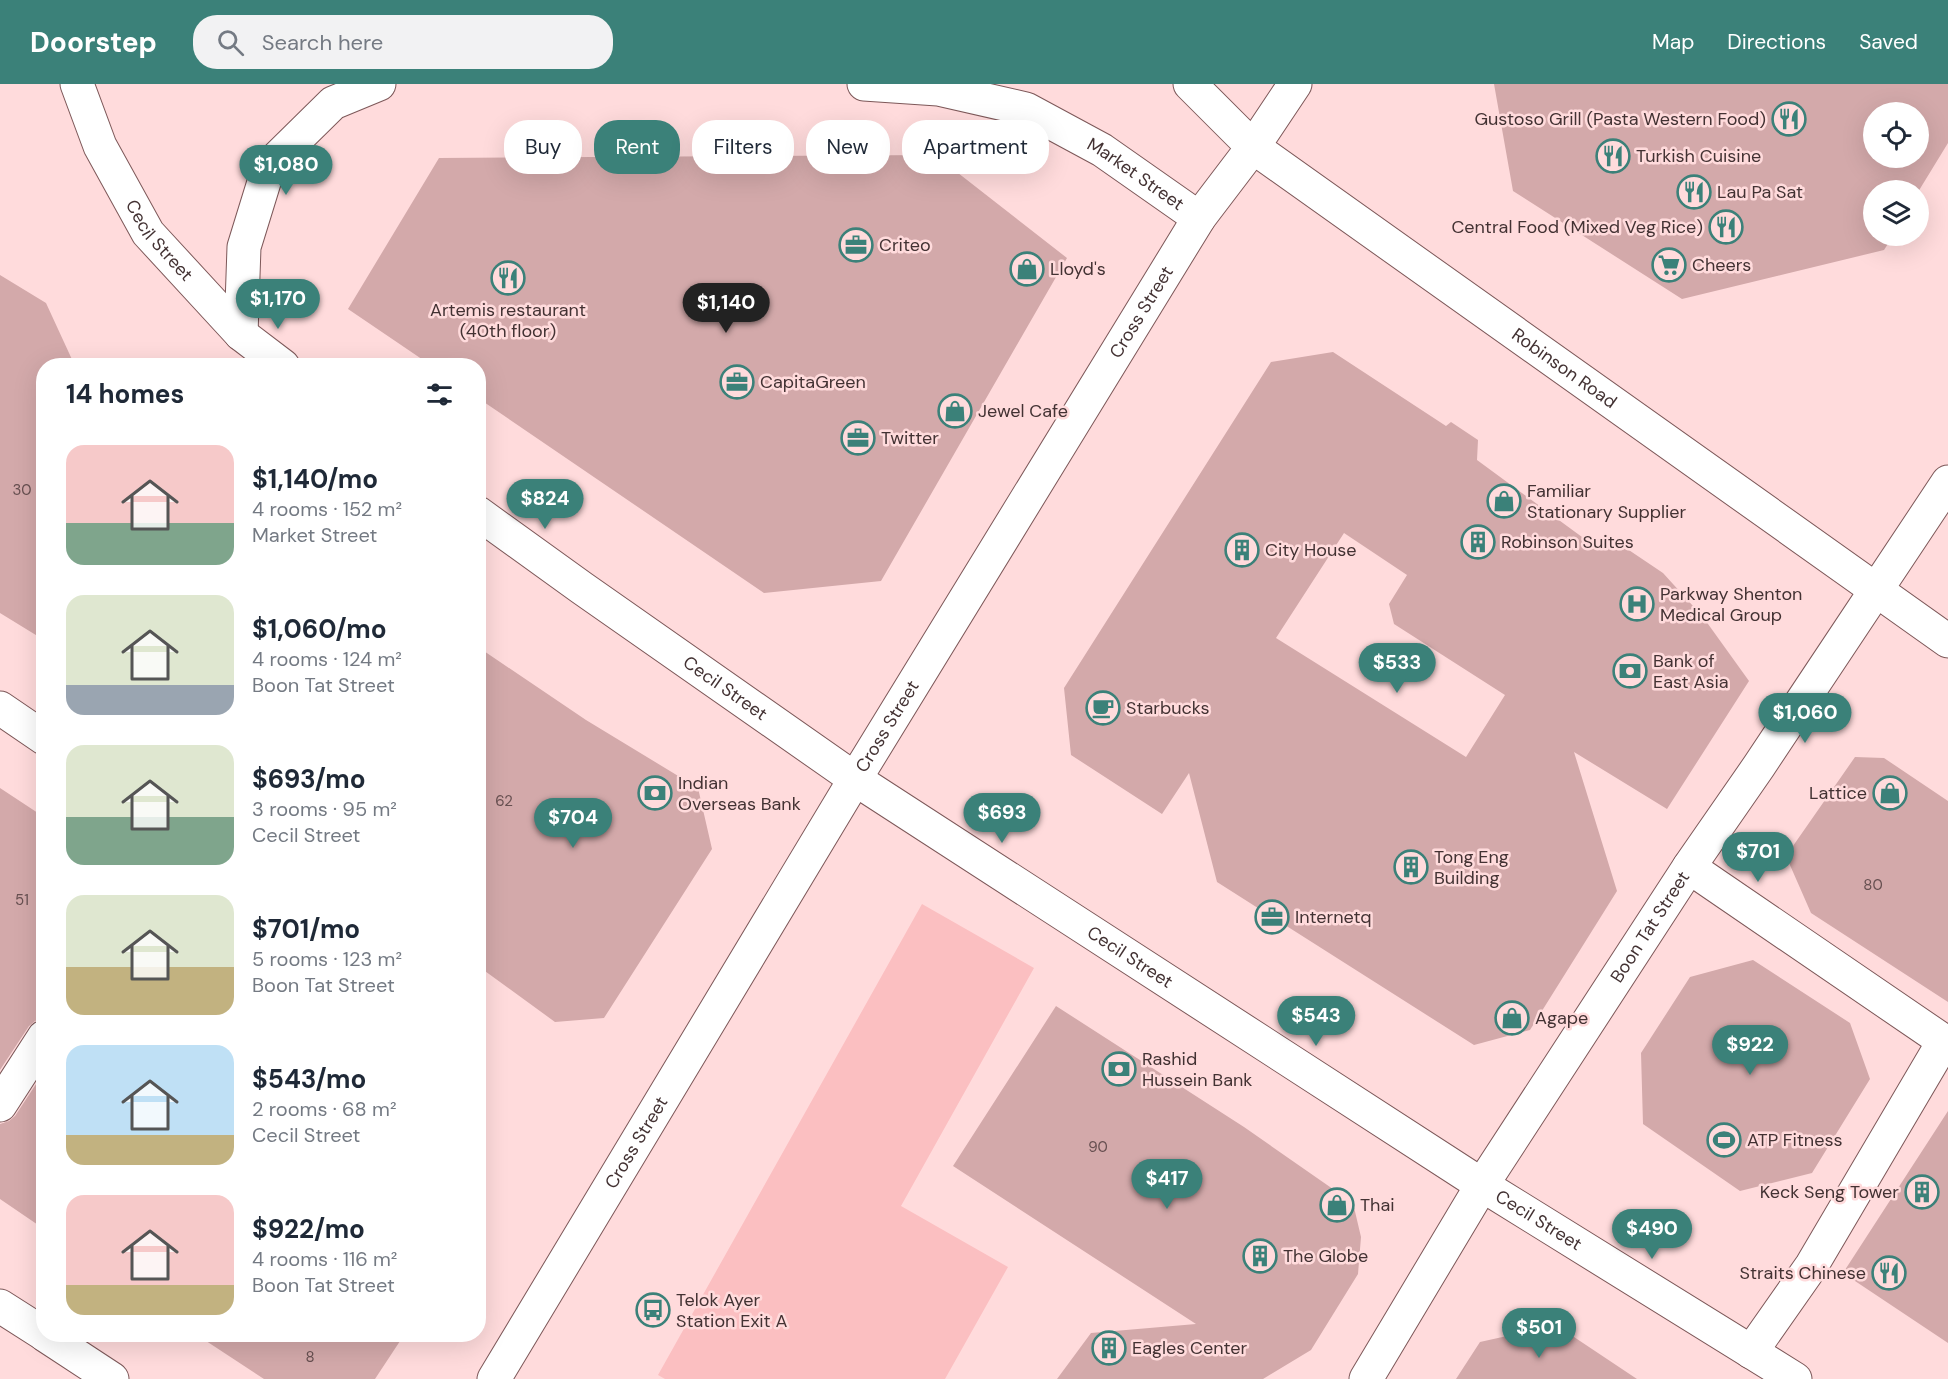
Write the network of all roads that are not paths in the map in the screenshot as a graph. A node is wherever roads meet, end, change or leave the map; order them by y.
1 (77, 84) edge
2 (379, 84) edge
3 (864, 84) edge
4 (1190, 84) edge
5 (1295, 84) edge
6 (1253, 147) junction
7 (1200, 218) junction
8 (241, 334) junction
9 (272, 358) edge
10 (1948, 483) edge
11 (486, 519) edge
12 (1875, 591) junction
13 (1948, 641) edge
14 (0, 708) edge
15 (36, 733) edge
16 (855, 779) junction
17 (1689, 867) junction
18 (1946, 1042) edge
19 (36, 1049) edge
20 (0, 1105) edge
21 (1482, 1185) junction
22 (0, 1306) edge
23 (36, 1330) edge
24 (55, 1342) edge
25 (1751, 1352) junction
26 (112, 1379) edge
27 (494, 1379) edge
28 (1366, 1379) edge
29 (1795, 1379) edge

1 - 8 main road, Cecil Street
2 - 8 main road
3 - 7 main road, Market Street
4 - 6 main road, Robinson Road
5 - 6 main road, Cross Street
6 - 7 main road, Cross Street
6 - 12 main road, Robinson Road
7 - 16 main road, Cross Street
8 - 9 main road, Cecil Street
10 - 12 main road, Boon Tat Street
11 - 16 main road, Cecil Street
12 - 13 main road, Robinson Road
12 - 17 main road, Boon Tat Street
14 - 15 main road
16 - 21 main road, Cecil Street
16 - 27 main road, Cross Street
17 - 18 main road
17 - 21 main road, Boon Tat Street
18 - 25 main road
19 - 20 main road
21 - 25 main road, Cecil Street
21 - 28 main road, Boon Tat Street
22 - 23 main road
24 - 26 main road
25 - 29 main road, Cecil Street

